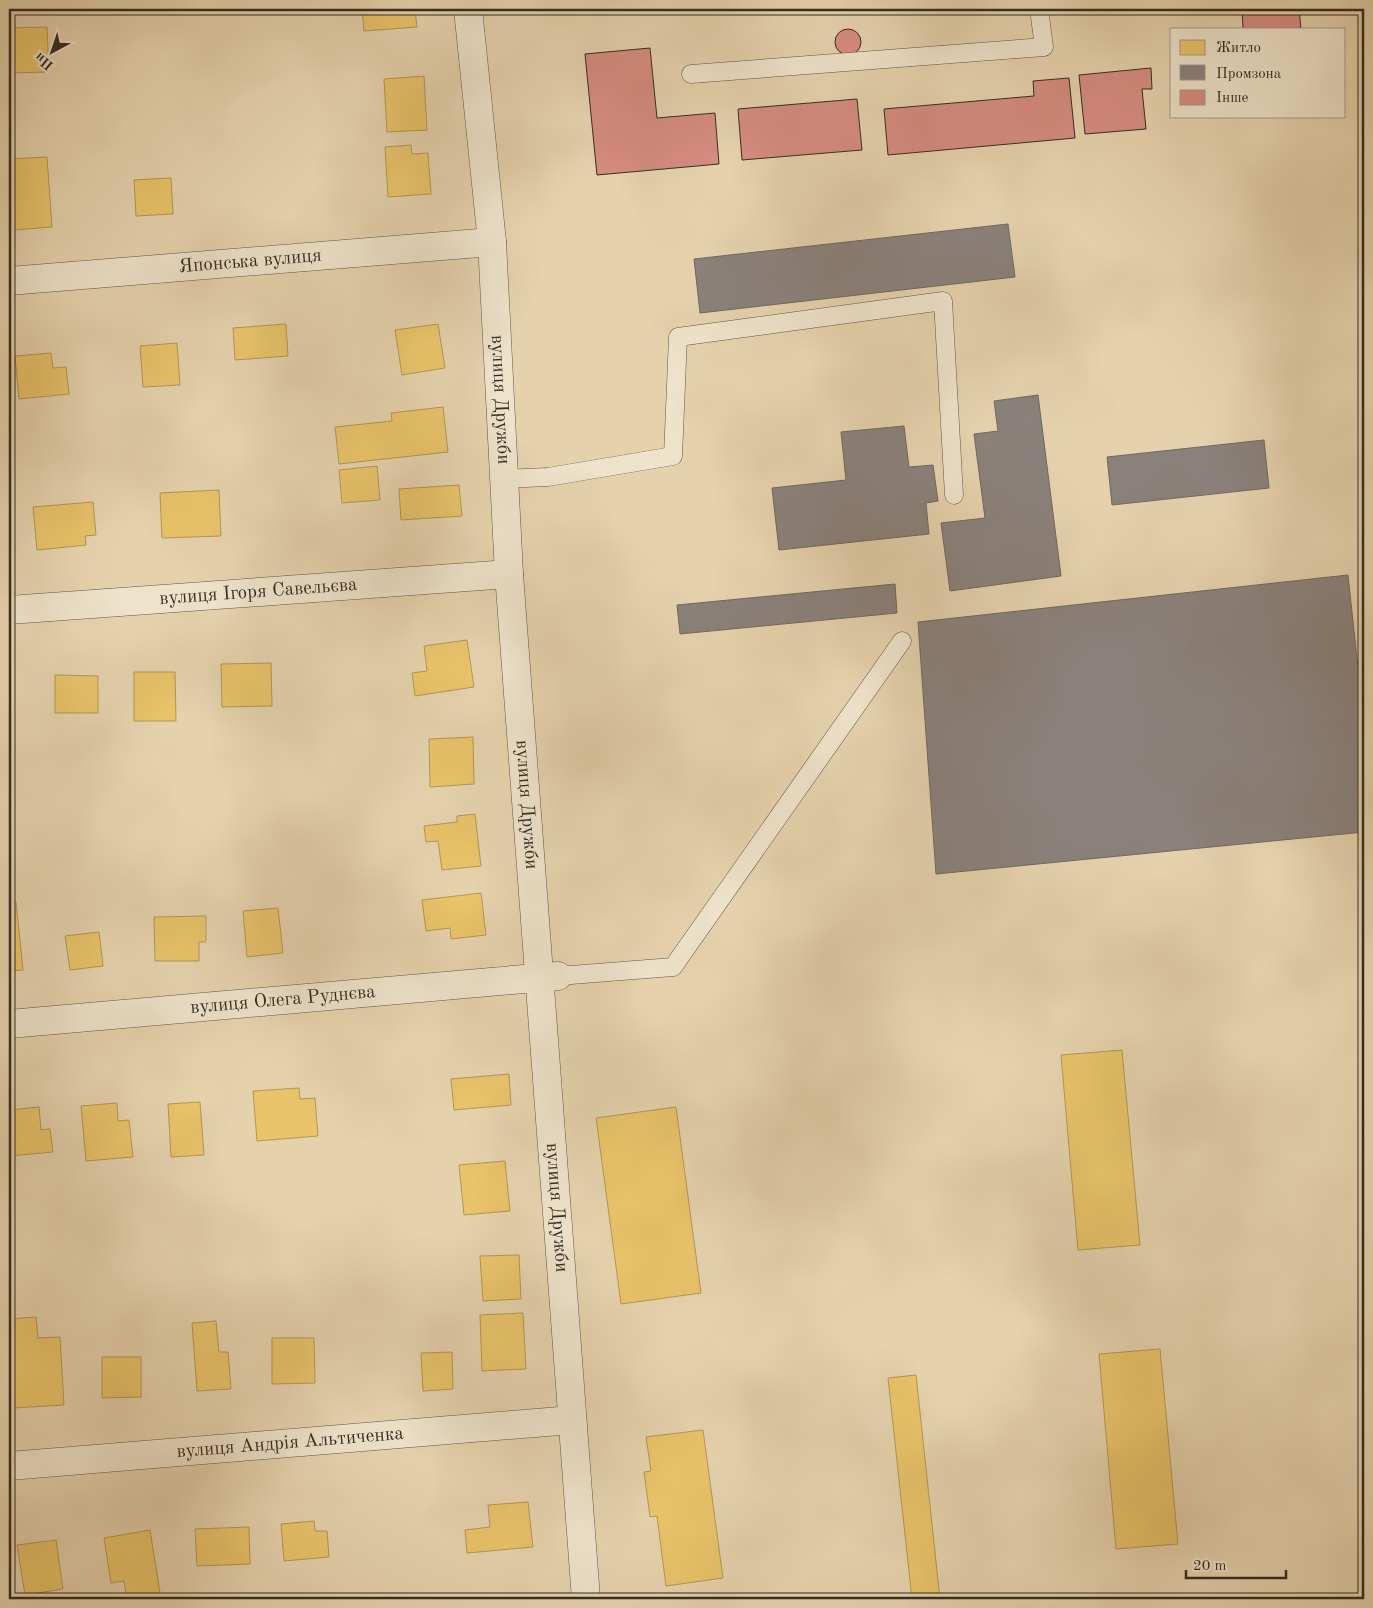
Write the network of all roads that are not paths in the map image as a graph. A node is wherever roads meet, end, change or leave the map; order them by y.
1 (468, 9) edge
2 (1039, 9) edge
3 (691, 74) dead end
4 (492, 242) junction
5 (9, 281) edge
6 (504, 479) junction
7 (954, 495) dead end
8 (509, 574) junction
9 (9, 610) edge
10 (902, 641) dead end
11 (549, 977) junction
12 (9, 1024) edge
13 (572, 1420) junction
14 (9, 1466) edge
15 (586, 1599) edge

1 - 4 street, вулиця Дружби
2 - 3 lane
4 - 5 street, Японська вулиця
4 - 6 street, вулиця Дружби
6 - 7 lane
6 - 8 street, вулиця Дружби
8 - 9 street, вулиця Ігоря Савельєва
8 - 11 street, вулиця Дружби
10 - 11 lane
11 - 12 street, вулиця Олега Руднєва
11 - 13 street, вулиця Дружби
13 - 14 street, вулиця Андрія Альтиченка
13 - 15 street, вулиця Дружби

